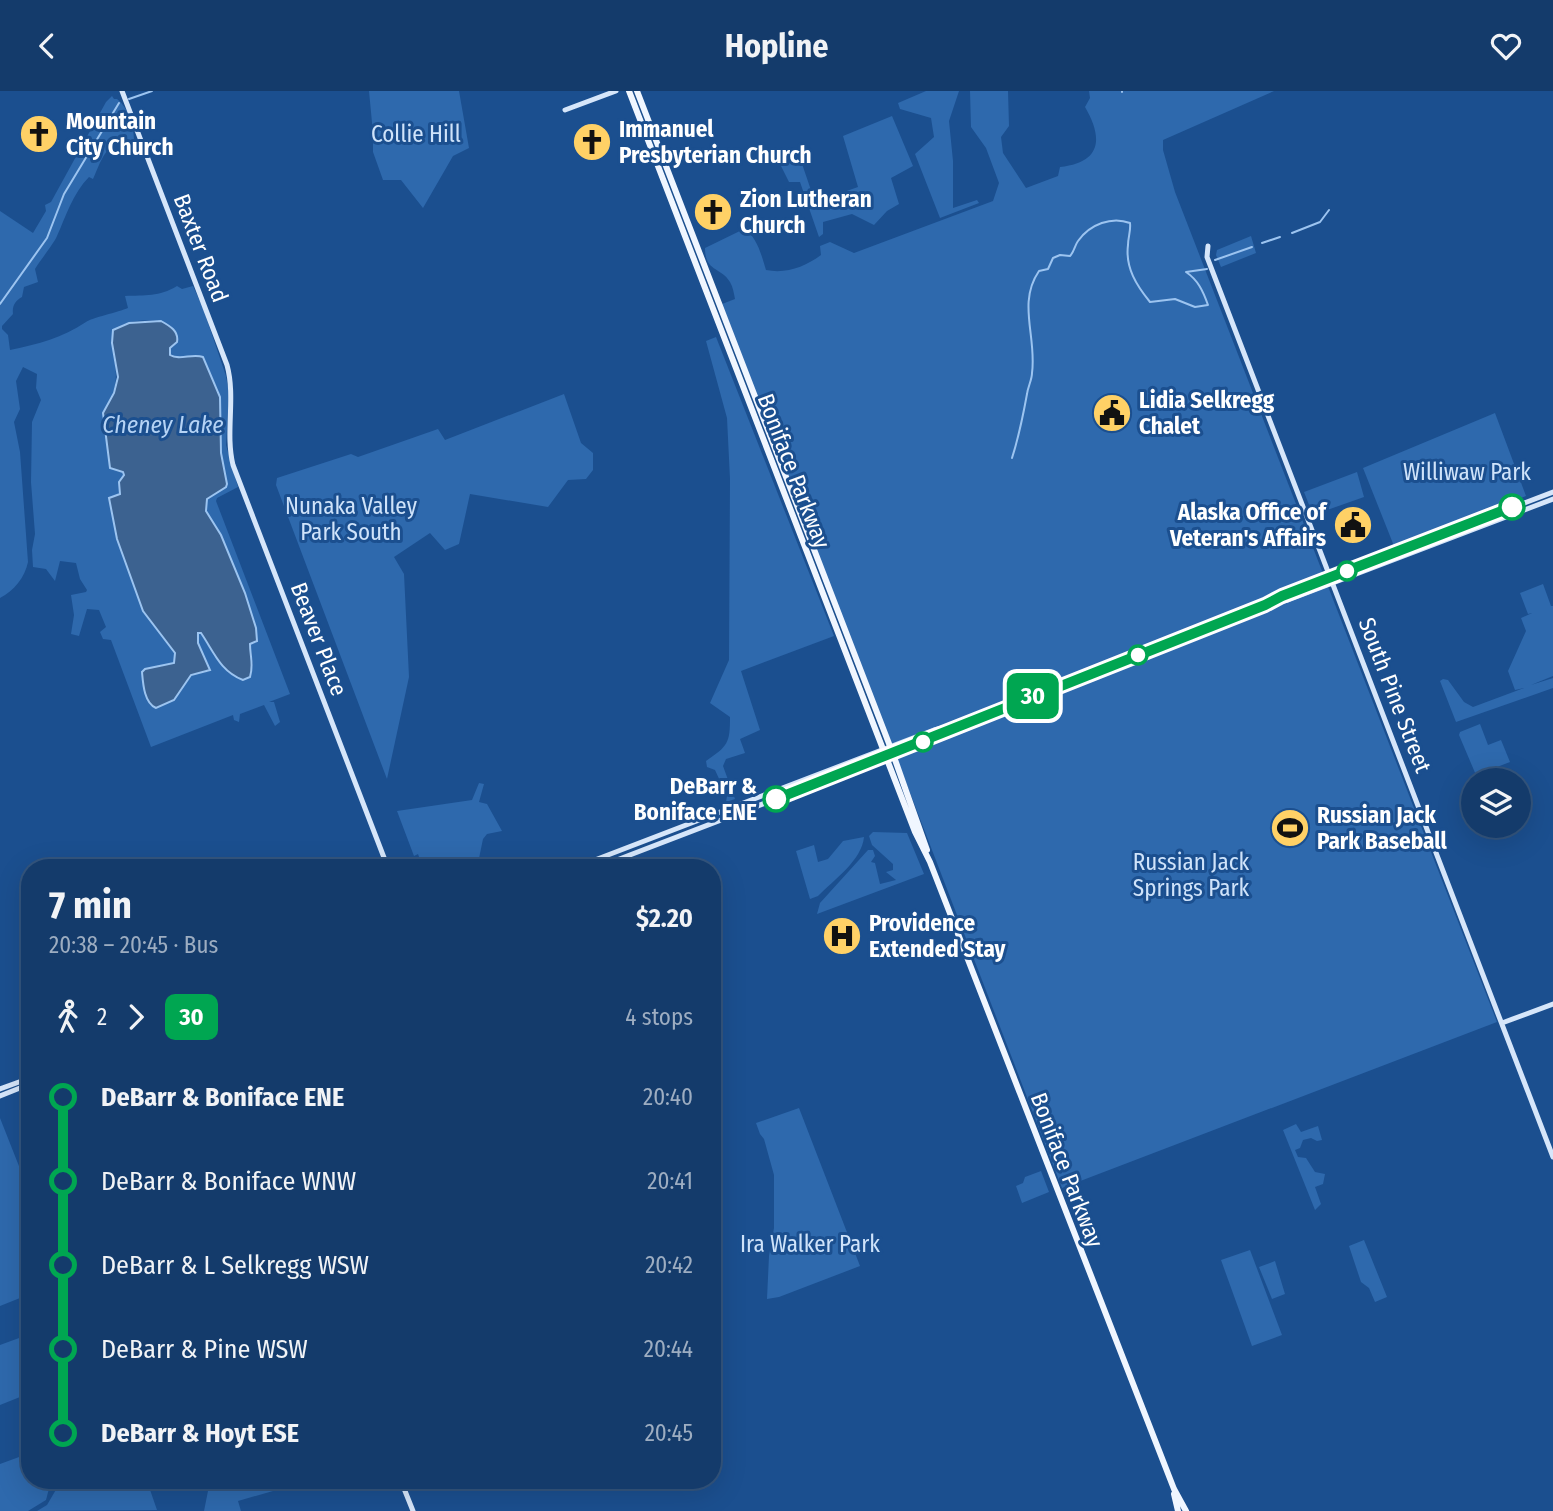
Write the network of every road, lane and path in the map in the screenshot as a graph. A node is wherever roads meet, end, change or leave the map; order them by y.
1 (122, 91) edge
2 (616, 91) edge
3 (629, 91) edge
4 (637, 91) edge
5 (565, 110) dead end
6 (1208, 246) dead end
7 (230, 421) joint
8 (1553, 492) edge
9 (1553, 499) edge
10 (1332, 580) junction
11 (888, 752) junction
12 (762, 796) junction
13 (722, 819) junction
14 (385, 859) edge
15 (598, 859) edge
16 (619, 859) edge
17 (1553, 1004) edge
18 (1502, 1023) junction
19 (21, 1081) edge
20 (21, 1088) edge
21 (0, 1089) edge
22 (0, 1096) edge
23 (1553, 1157) edge
24 (404, 1489) edge
25 (1174, 1489) junction
26 (413, 1511) edge
27 (1178, 1511) edge
28 (1186, 1511) edge

1 - 7 street, Baxter Road
2 - 5 street
3 - 11 main road, Boniface Parkway
4 - 11 main road, Boniface Parkway
6 - 10 street, South Pine Street
7 - 14 street, Beaver Place
8 - 10 street
9 - 10 street
10 - 11 street
10 - 18 street, South Pine Street
11 - 12 street
11 - 13 street
11 - 25 main road, Boniface Parkway
12 - 13 street
12 - 15 street
13 - 16 street
17 - 18 street
18 - 23 street, South Pine Street
19 - 21 street
20 - 22 street
24 - 26 street
25 - 27 main road, Boniface Parkway
25 - 28 main road, Boniface Parkway

